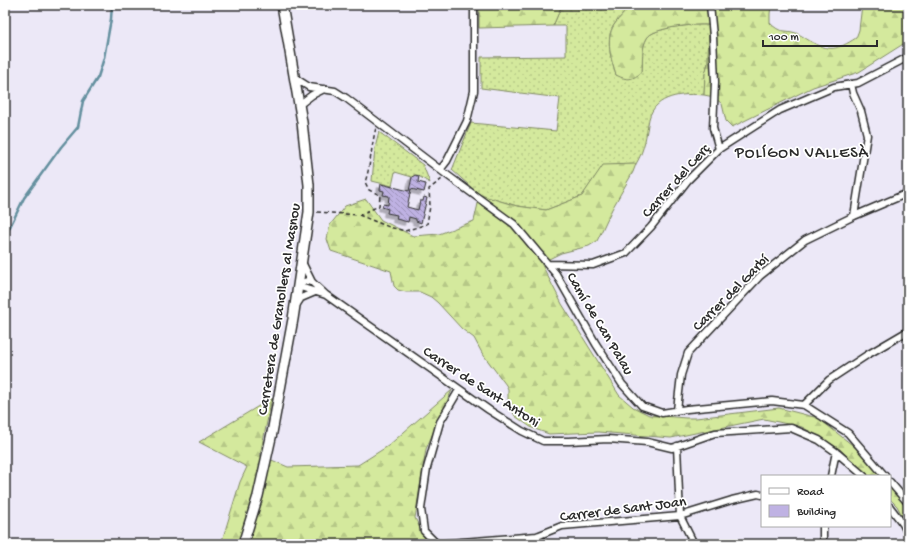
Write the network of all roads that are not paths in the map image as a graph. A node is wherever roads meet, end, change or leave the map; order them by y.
1 (282, 5) edge
2 (474, 5) edge
3 (710, 5) edge
4 (908, 57) edge
5 (294, 78) junction
6 (851, 84) junction
7 (324, 89) junction
8 (299, 105) junction
9 (719, 149) junction
10 (440, 170) junction
11 (908, 193) edge
12 (854, 216) junction
13 (302, 261) junction
14 (548, 264) junction
15 (312, 282) junction
16 (298, 284) junction
17 (315, 292) junction
18 (326, 295) junction
19 (295, 307) junction
20 (908, 331) edge
21 (459, 390) junction
22 (804, 405) junction
23 (676, 410) junction
24 (676, 446) junction
25 (836, 452) junction
26 (831, 475) edge
27 (863, 475) edge
28 (884, 475) edge
29 (891, 483) edge
30 (761, 495) edge
31 (906, 495) edge
32 (908, 503) edge
33 (891, 508) edge
34 (680, 516) junction
35 (823, 527) edge
36 (908, 534) edge
37 (537, 536) junction
38 (244, 544) edge
39 (437, 544) edge
40 (544, 544) edge
41 (694, 544) edge
42 (823, 544) edge

1 - 5 main road, Carretera de Granollers al Masnou
2 - 10 street
3 - 9 street
4 - 6 street, Carrer del Cerç
5 - 7 street, Camí de Can Palau
5 - 8 main road, Carretera de Granollers al Masnou
6 - 9 street, Carrer del Cerç
6 - 12 street
7 - 8 street
7 - 10 street, Camí de Can Palau
8 - 13 main road, Carretera de Granollers al Masnou
9 - 14 street, Carrer del Cerç
10 - 14 street, Camí de Can Palau
11 - 12 street, Carrer del Garbí
12 - 23 street, Carrer del Garbí
13 - 15 street, Carrer de Sant Antoni
13 - 16 main road, Carretera de Granollers al Masnou
14 - 23 street, Camí de Can Palau
15 - 16 street
15 - 18 street, Carrer de Sant Antoni
16 - 17 street, Carrer de Sant Antoni
16 - 19 main road, Carretera de Granollers al Masnou
17 - 18 street, Carrer de Sant Antoni
17 - 19 street
18 - 21 street, Carrer de Sant Antoni
19 - 38 main road, Carretera de Granollers al Masnou
20 - 22 street
21 - 24 street, Carrer de Sant Antoni
21 - 39 street
22 - 23 street, Camí de Can Palau
22 - 28 street, Camí de Can Palau
24 - 25 street, Carrer de Sant Antoni
24 - 34 street
25 - 26 street
25 - 27 street, Carrer de Sant Antoni
29 - 31 street
30 - 34 street, Carrer de Sant Joan
31 - 32 street
33 - 36 street
34 - 37 street, Carrer de Sant Joan
34 - 41 street
35 - 42 street
37 - 39 street, Carrer de Sant Joan
37 - 40 street

